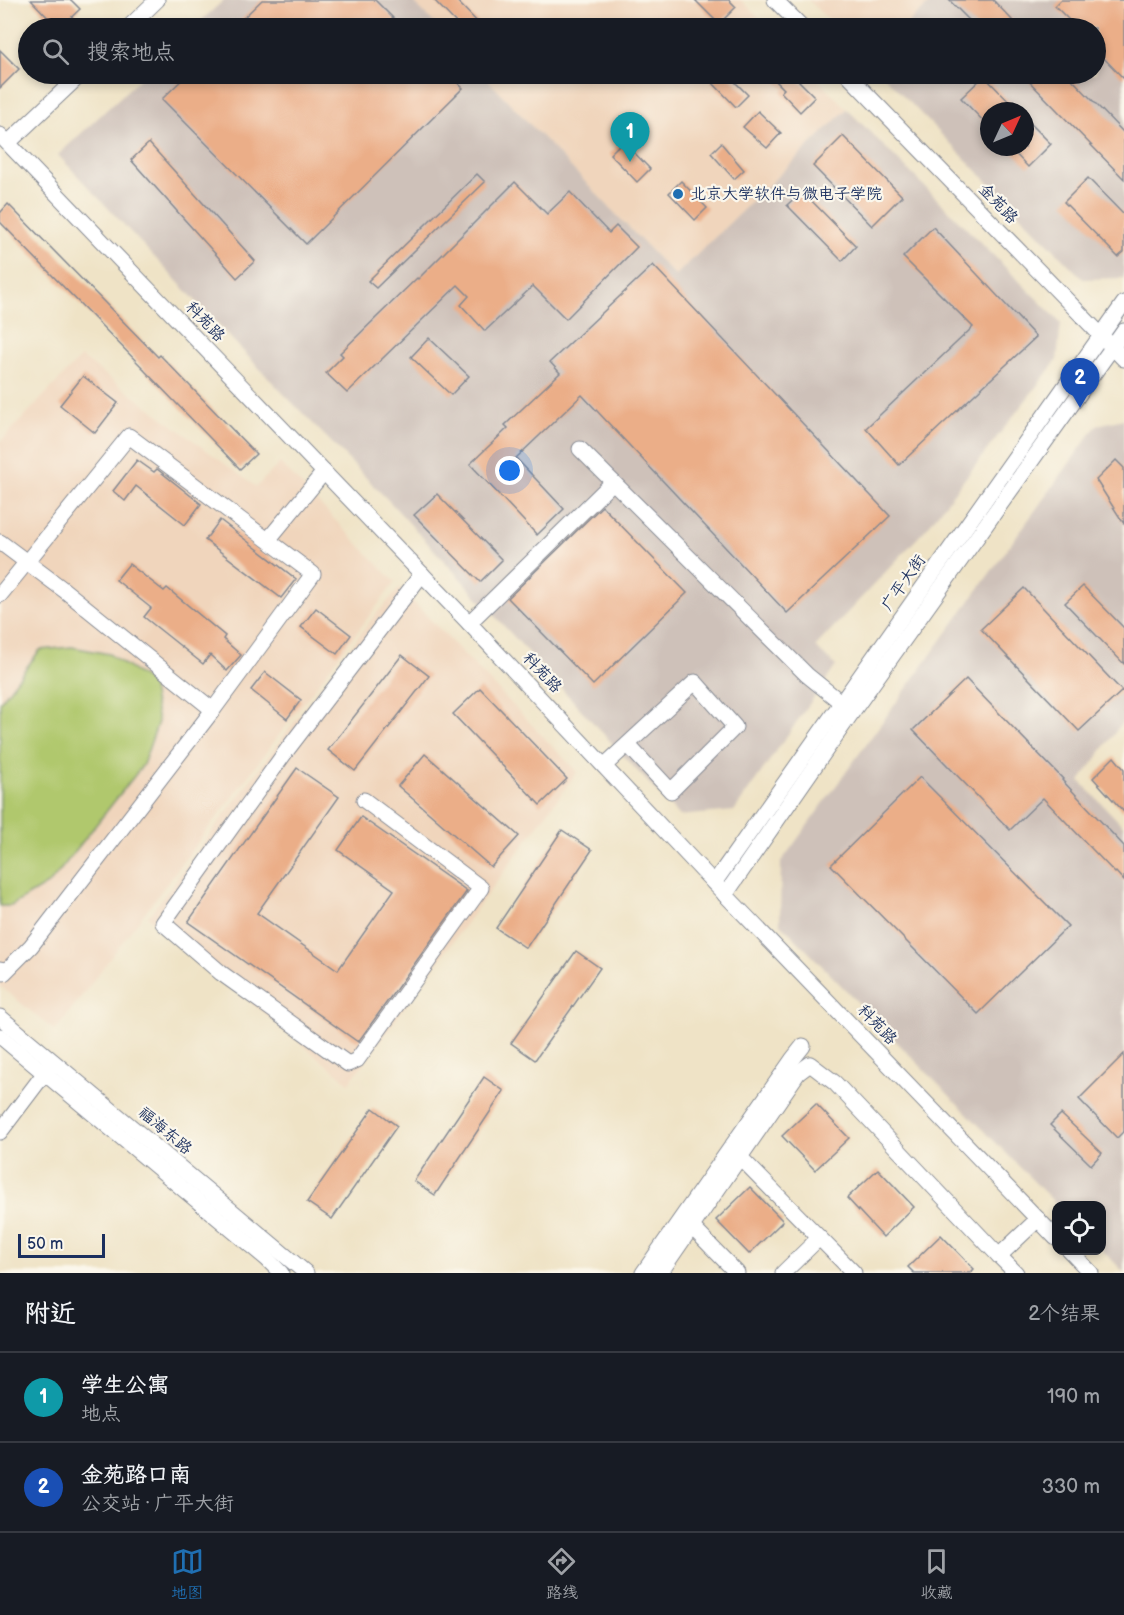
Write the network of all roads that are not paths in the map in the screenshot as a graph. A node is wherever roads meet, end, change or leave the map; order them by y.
1 (157, 0) edge
2 (775, 0) edge
3 (138, 18) edge
4 (793, 18) edge
5 (69, 84) edge
6 (857, 84) edge
7 (4, 139) edge
8 (1124, 303) edge
9 (1124, 331) edge
10 (1101, 336) junction
11 (1113, 347) junction
12 (1124, 359) edge
13 (580, 449) dead end
14 (324, 472) junction
15 (613, 482) junction
16 (268, 540) junction
17 (0, 542) edge
18 (26, 562) junction
19 (422, 574) junction
20 (0, 595) edge
21 (469, 622) junction
22 (847, 707) junction
23 (213, 710) junction
24 (628, 745) junction
25 (604, 766) junction
26 (364, 800) dead end
27 (714, 883) junction
28 (725, 895) junction
29 (0, 969) edge
30 (0, 1017) edge
31 (0, 1036) edge
32 (803, 1046) dead end
33 (49, 1068) junction
34 (0, 1132) edge
35 (740, 1157) junction
36 (1038, 1219) junction
37 (692, 1227) junction
38 (1052, 1234) edge
39 (819, 1238) junction
40 (1073, 1255) edge
41 (999, 1256) junction
42 (281, 1273) edge
43 (306, 1273) edge
44 (643, 1273) edge
45 (660, 1273) edge
46 (737, 1273) edge
47 (783, 1273) edge
48 (854, 1273) edge
49 (1016, 1273) edge
50 (1091, 1273) edge

1 - 3 street
2 - 4 street
5 - 7 street
6 - 10 street, 金苑路
7 - 14 street, 科苑路
8 - 10 street, 广平大街
9 - 11 street, 广平大街
10 - 11 street, 金苑路
10 - 22 street, 广平大街
11 - 12 street, 金苑路
11 - 22 street, 广平大街
13 - 15 street
14 - 16 street
14 - 19 street, 科苑路
15 - 21 street
15 - 22 street
16 - 18 street
16 - 23 street
17 - 18 street
18 - 20 street
18 - 23 street
19 - 21 street, 科苑路
19 - 26 street
21 - 25 street, 科苑路
22 - 27 street, 广平大街
22 - 28 street, 广平大街
23 - 29 street
24 - 24 street
24 - 25 street
25 - 27 street, 科苑路
27 - 28 street, 科苑路
28 - 36 street, 科苑路
30 - 33 street, 福海东路
31 - 33 street, 福海东路
32 - 44 street
33 - 34 street
33 - 42 street, 福海东路
33 - 43 street, 福海东路
35 - 37 street
35 - 39 street
35 - 41 street
36 - 38 street, 科苑路
36 - 41 street
37 - 45 street
37 - 46 street
39 - 47 street
39 - 48 street
40 - 50 street
41 - 49 street

